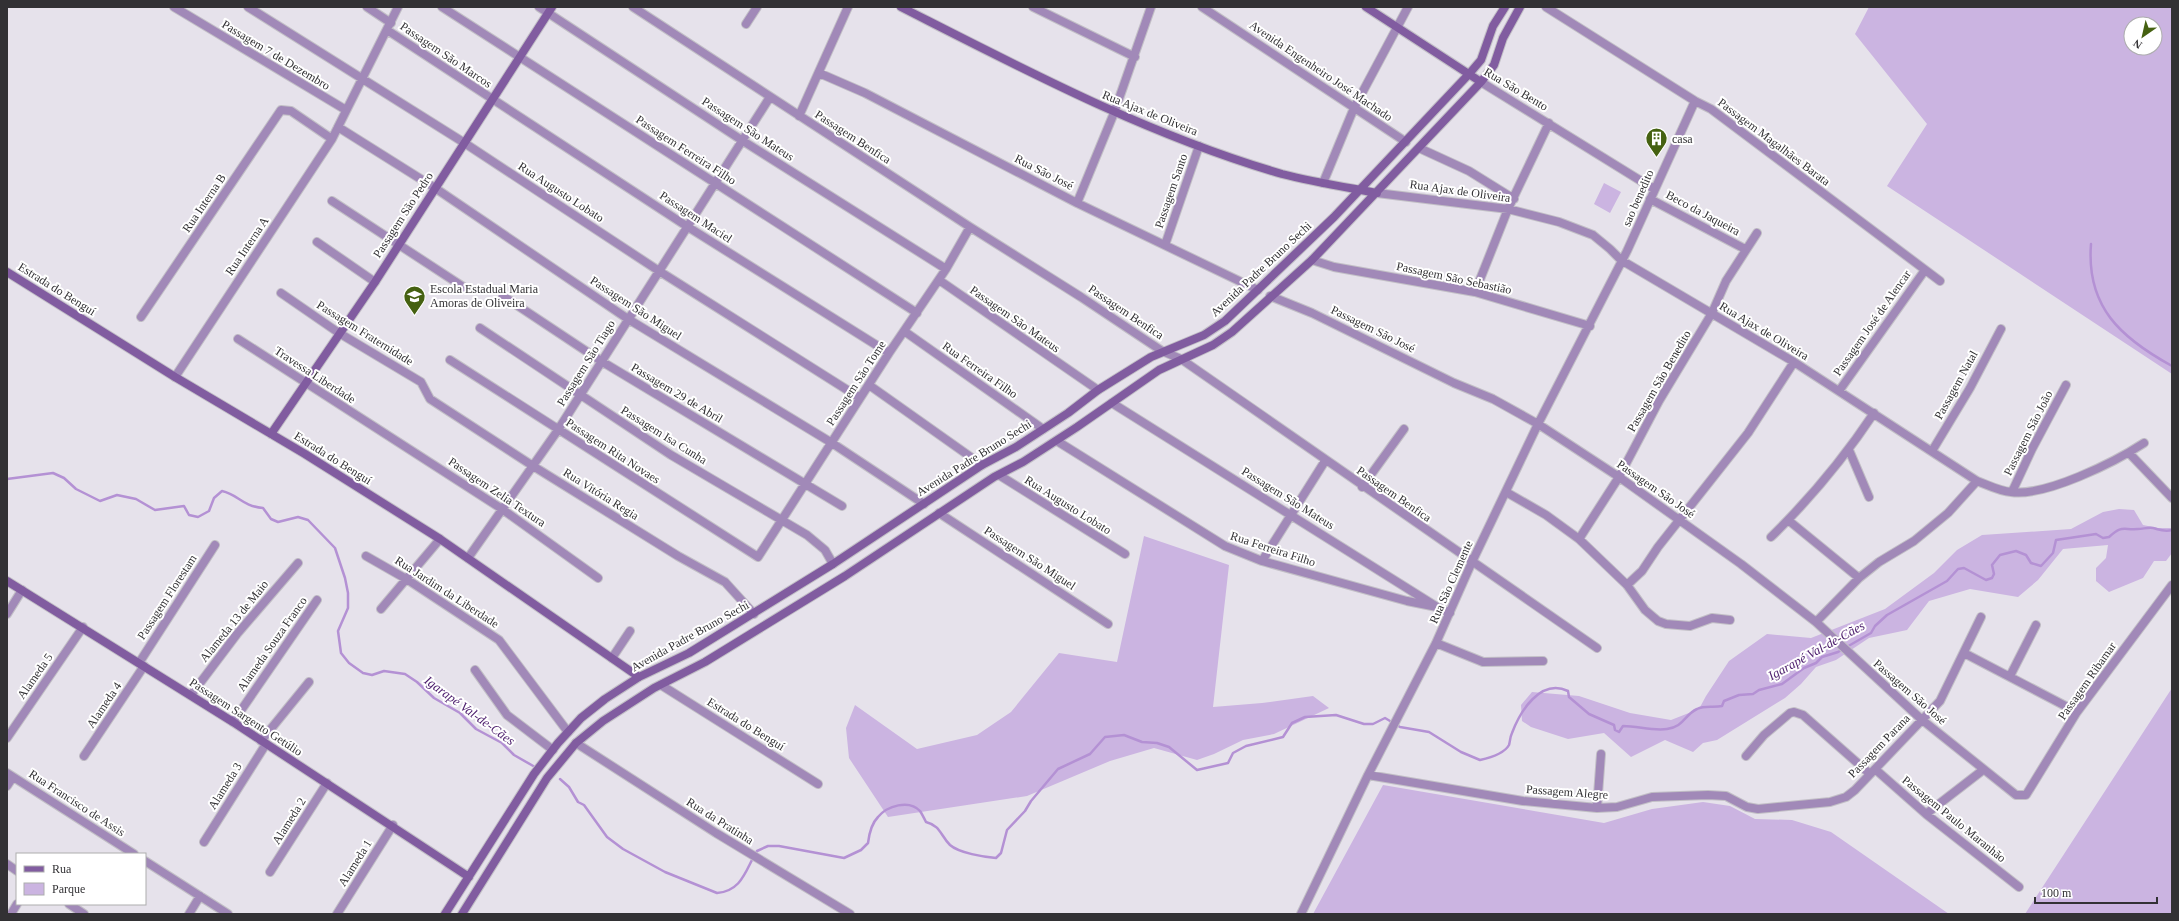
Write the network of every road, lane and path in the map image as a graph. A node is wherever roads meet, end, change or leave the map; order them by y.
1 (174, 7) edge
2 (248, 7) edge
3 (367, 7) edge
4 (398, 7) edge
5 (442, 7) edge
6 (539, 7) edge
7 (633, 7) edge
8 (757, 7) edge
9 (848, 7) edge
10 (901, 7) edge
11 (1033, 7) edge
12 (1151, 7) edge
13 (1202, 7) edge
14 (1366, 7) edge
15 (1408, 7) edge
16 (1505, 7) edge
17 (1520, 7) edge
18 (1546, 7) edge
19 (550, 10) edge
20 (746, 24) dead end
21 (389, 26) junction
22 (1398, 27) junction
23 (519, 55) junction
24 (1135, 57) junction
25 (820, 73) junction
26 (1469, 74) junction
27 (362, 79) junction
28 (1481, 82) junction
29 (770, 97) junction
30 (491, 99) junction
31 (1695, 101) junction
32 (1354, 108) junction
33 (346, 110) junction
34 (1114, 113) junction
35 (799, 116) junction
36 (1549, 123) junction
37 (338, 126) junction
38 (332, 139) junction
39 (743, 141) junction
40 (463, 142) junction
41 (1406, 142) junction
42 (1199, 146) junction
43 (1419, 148) junction
44 (1324, 183) junction
45 (716, 185) junction
46 (435, 188) junction
47 (1654, 189) junction
48 (1360, 190) junction
49 (1377, 193) junction
50 (1650, 198) junction
51 (1514, 199) junction
52 (332, 201) dead end
53 (1077, 203) junction
54 (1508, 209) junction
55 (688, 227) junction
56 (970, 228) junction
57 (1757, 233) dead end
58 (317, 242) dead end
59 (399, 244) junction
60 (1165, 245) junction
61 (1745, 250) junction
62 (1312, 260) junction
63 (1621, 260) junction
64 (946, 269) junction
65 (1925, 270) junction
66 (659, 271) junction
67 (7, 272) edge
68 (939, 280) junction
69 (1940, 281) dead end
70 (375, 282) junction
71 (466, 288) dead end
72 (1258, 290) junction
73 (1475, 292) junction
74 (281, 293) dead end
75 (503, 296) dead end
76 (1270, 296) junction
77 (917, 313) junction
78 (1712, 313) junction
79 (141, 317) dead end
80 (628, 319) junction
81 (1590, 326) junction
82 (480, 328) dead end
83 (2001, 329) dead end
84 (904, 331) junction
85 (339, 333) junction
86 (238, 339) dead end
87 (1162, 351) junction
88 (889, 353) junction
89 (1181, 359) junction
90 (450, 360) dead end
91 (601, 361) junction
92 (1794, 362) junction
93 (175, 377) junction
94 (304, 383) junction
95 (869, 385) junction
96 (2066, 385) dead end
97 (1098, 390) junction
98 (1839, 391) junction
99 (580, 395) junction
100 (860, 398) junction
101 (430, 399) joint
102 (1112, 403) junction
103 (1874, 413) junction
104 (1538, 424) junction
105 (1043, 428) junction
106 (1404, 429) dead end
107 (380, 430) joint
108 (558, 430) junction
109 (271, 434) junction
110 (1057, 441) junction
111 (832, 443) junction
112 (2144, 443) dead end
113 (1849, 450) junction
114 (1932, 451) junction
115 (2129, 453) junction
116 (1325, 461) junction
117 (982, 465) junction
118 (533, 466) junction
119 (999, 475) junction
120 (1619, 477) junction
121 (1976, 481) junction
122 (806, 485) junction
123 (1362, 487) junction
124 (1506, 492) junction
125 (2012, 492) junction
126 (1869, 497) dead end
127 (2172, 498) edge
128 (924, 504) junction
129 (842, 506) dead end
130 (502, 509) junction
131 (939, 513) junction
132 (1292, 515) junction
133 (783, 520) junction
134 (1680, 520) junction
135 (1788, 520) junction
136 (1771, 537) dead end
137 (440, 539) junction
138 (1579, 539) junction
139 (215, 545) dead end
140 (763, 552) joint
141 (1124, 554) dead end
142 (366, 556) dead end
143 (468, 558) junction
144 (1262, 561) junction
145 (1472, 562) junction
146 (298, 563) dead end
147 (833, 564) junction
148 (598, 578) dead end
149 (1859, 578) junction
150 (408, 580) junction
151 (7, 581) edge
152 (1628, 585) junction
153 (2172, 585) edge
154 (22, 590) junction
155 (317, 600) dead end
156 (1437, 607) junction
157 (381, 609) dead end
158 (1450, 613) junction
159 (7, 614) edge
160 (754, 614) junction
161 (1982, 617) dead end
162 (1730, 620) dead end
163 (1816, 622) junction
164 (1108, 624) dead end
165 (2036, 625) dead end
166 (83, 627) junction
167 (630, 631) dead end
168 (1436, 643) junction
169 (1597, 648) dead end
170 (1964, 653) junction
171 (612, 658) junction
172 (1543, 661) dead end
173 (142, 664) junction
174 (475, 670) dead end
175 (2010, 676) junction
176 (639, 677) junction
177 (309, 682) dead end
178 (661, 685) junction
179 (190, 695) junction
180 (2078, 712) junction
181 (1921, 719) junction
182 (233, 722) junction
183 (568, 732) junction
184 (7, 738) edge
185 (263, 742) junction
186 (578, 744) junction
187 (552, 750) junction
188 (1601, 754) dead end
189 (84, 756) dead end
190 (1746, 756) dead end
191 (1983, 770) junction
192 (1872, 772) junction
193 (10, 775) edge
194 (1368, 775) junction
195 (327, 783) junction
196 (818, 784) dead end
197 (7, 786) edge
198 (1854, 790) joint
199 (2026, 795) joint
200 (1597, 808) junction
201 (1926, 814) junction
202 (393, 825) junction
203 (204, 842) dead end
204 (132, 853) edge
205 (146, 862) edge
206 (7, 864) edge
207 (16, 870) edge
208 (270, 872) dead end
209 (470, 877) junction
210 (2019, 887) dead end
211 (200, 896) junction
212 (16, 905) edge
213 (70, 905) edge
214 (11, 914) edge
215 (84, 914) edge
216 (189, 914) edge
217 (228, 914) edge
218 (337, 914) edge
219 (445, 914) edge
220 (462, 914) edge
221 (850, 914) edge
222 (1301, 914) edge

1 - 33 street, Passagem 7 de Dezembro
2 - 27 street, Rua Augusto Lobato
3 - 21 street
4 - 21 street, Rua Interna A
5 - 23 street, Passagem Ferreira Filho
6 - 19 street, Passagem São Mateus
7 - 29 street, Passagem Benfica
8 - 20 street
9 - 25 street
10 - 34 main road, Rua Ajax de Oliveira
11 - 24 street
12 - 24 street
13 - 32 street, Avenida Engenheiro José Machado
14 - 22 main road, Rua São Bento
15 - 22 street
16 - 26 main road, Avenida Padre Bruno Sechi
17 - 28 main road
18 - 31 street, Passagem Magalhães Barata
19 - 23 main road, Passagem São Pedro
19 - 39 street, Passagem São Mateus
21 - 27 street, Rua Interna A
21 - 30 street, Passagem São Marcos
22 - 26 main road, Rua São Bento
22 - 32 street
23 - 30 main road, Passagem São Pedro
23 - 45 street, Passagem Ferreira Filho
24 - 34 street
25 - 35 street
25 - 53 street, Rua São José
26 - 28 main road, Rua São Bento
26 - 41 main road, Avenida Padre Bruno Sechi
27 - 33 street, Rua Interna A
27 - 40 street, Rua Augusto Lobato
28 - 36 street, Rua São Bento
28 - 43 main road
29 - 35 street, Passagem Benfica
29 - 39 street, Passagem São Tiago
30 - 40 main road, Passagem São Pedro
30 - 55 street, Passagem Maciel
31 - 47 street, sao benedito
31 - 65 street, Passagem Magalhães Barata
32 - 41 street, Avenida Engenheiro José Machado
32 - 44 street
33 - 37 street, Rua Interna A
34 - 42 main road, Rua Ajax de Oliveira
34 - 53 street
35 - 56 street, Passagem Benfica
36 - 47 street, Rua São Bento
36 - 51 street
37 - 38 street, Rua Interna A
37 - 46 street, Passagem São Miguel
38 - 79 street, Rua Interna B
38 - 93 street, Rua Interna A
39 - 45 street, Passagem São Tiago
39 - 64 street, Passagem São Mateus
40 - 46 main road, Passagem São Pedro
40 - 66 street, Rua Augusto Lobato
41 - 48 main road, Avenida Padre Bruno Sechi
42 - 44 main road, Rua Ajax de Oliveira
42 - 60 street, Passagem Santo
43 - 49 main road
43 - 51 street
44 - 48 main road, Rua Ajax de Oliveira
45 - 55 street, Passagem São Tiago
45 - 77 street, Passagem Ferreira Filho
46 - 59 main road, Passagem São Pedro
46 - 80 street, Passagem São Miguel
47 - 50 street, sao benedito
48 - 49 main road, Rua Ajax de Oliveira
48 - 72 main road, Avenida Padre Bruno Sechi
49 - 54 street, Rua Ajax de Oliveira
49 - 62 main road
50 - 61 street, Beco da Jaqueira
50 - 63 street, sao benedito
51 - 54 street
52 - 59 street
53 - 60 street, Rua São José
54 - 63 street, Rua Ajax de Oliveira
54 - 73 street
55 - 66 street, Passagem São Tiago
55 - 88 street, Passagem Maciel
56 - 64 street, Passagem São Tome
56 - 87 street, Passagem Benfica
57 - 61 street, Passagem São Benedito
58 - 70 street
59 - 70 main road, Passagem São Pedro
59 - 71 street
60 - 72 street, Rua São José
61 - 78 street, Passagem São Benedito
62 - 73 street, Passagem São Sebastião
62 - 76 main road
63 - 78 street, Rua Ajax de Oliveira
63 - 81 street, Rua São Clemente
64 - 68 street, Passagem São Tome
65 - 69 street, Passagem Magalhães Barata
65 - 98 street, Passagem José de Alencar
66 - 80 street, Passagem São Tiago
66 - 100 street, Rua Augusto Lobato
67 - 93 main road, Estrada do Benguí
68 - 77 street, Passagem São Tome
68 - 97 street, Passagem São Mateus
70 - 85 main road, Passagem São Pedro
72 - 87 main road, Avenida Padre Bruno Sechi
73 - 81 street, Passagem São Sebastião
74 - 85 street, Passagem Fraternidade
75 - 91 street, Passagem 29 de Abril
76 - 89 main road
76 - 104 street, Passagem São José
77 - 84 street, Passagem São Tome
78 - 92 street, Rua Ajax de Oliveira
78 - 120 street, Passagem São Benedito
80 - 91 street, Passagem São Tiago
80 - 111 street, Passagem São Miguel
81 - 104 street, Rua São Clemente
82 - 99 street, Passagem Isa Cunha
83 - 114 street, Passagem Natal
84 - 88 street, Passagem São Tome
84 - 105 street, Rua Ferreira Filho
85 - 94 main road, Passagem São Pedro
85 - 101 street, Passagem Fraternidade
86 - 94 street, Travessa Liberdade
87 - 89 street, Passagem Benfica
87 - 97 main road, Avenida Padre Bruno Sechi
88 - 95 street, Passagem São Tome
89 - 102 main road
89 - 116 street, Passagem Benfica
90 - 108 street, Passagem Rita Novaes
91 - 99 street, Passagem São Tiago
91 - 122 street, Passagem 29 de Abril
92 - 98 street, Rua Ajax de Oliveira
92 - 134 street
93 - 109 main road, Estrada do Benguí
94 - 107 street, Travessa Liberdade
94 - 109 main road, Passagem São Pedro
95 - 100 street, Passagem São Tome
95 - 117 street
96 - 125 street, Passagem São João
97 - 105 main road, Avenida Padre Bruno Sechi
98 - 103 street, Rua Ajax de Oliveira
99 - 108 street, Passagem São Tiago
99 - 133 street, Passagem Isa Cunha
100 - 111 street, Passagem São Tome
101 - 118 street, Rua Vitória Regia
102 - 110 main road
102 - 132 street, Passagem São Mateus
103 - 113 street
103 - 114 street, Rua Ajax de Oliveira
104 - 120 street, Passagem São José
104 - 124 street, Rua São Clemente
105 - 117 main road, Avenida Padre Bruno Sechi
106 - 123 street
107 - 130 street, Passagem Zelia Textura
108 - 118 street, Passagem São Tiago
108 - 140 street, Passagem Rita Novaes
109 - 137 main road, Estrada do Benguí
110 - 119 main road
110 - 144 street, Rua Ferreira Filho
111 - 122 street, Passagem São Tome
111 - 128 street, Passagem São Miguel
112 - 115 street
113 - 126 street
113 - 135 street
114 - 121 street, Rua Ajax de Oliveira
115 - 125 street
115 - 127 street
116 - 123 street, Passagem Benfica
116 - 132 street
117 - 128 main road, Avenida Padre Bruno Sechi
118 - 130 street, Passagem São Tiago
118 - 160 street, Rua Vitória Regia
119 - 131 main road
119 - 141 street, Rua Augusto Lobato
120 - 134 street, Passagem São José
120 - 138 street, Passagem São Benedito
121 - 125 street, Rua Ajax de Oliveira
121 - 149 street
122 - 129 street, Passagem 29 de Abril
122 - 133 street, Passagem São Tome
123 - 145 street, Passagem Benfica
124 - 138 street
124 - 145 street, Rua São Clemente
128 - 147 main road, Avenida Padre Bruno Sechi
130 - 143 street, Passagem São Tiago
130 - 148 street, Passagem Zelia Textura
131 - 164 street, Passagem São Miguel
131 - 178 main road
132 - 144 street
132 - 156 street, Passagem São Mateus
133 - 140 street, Passagem São Tome
133 - 147 street, Passagem Isa Cunha
134 - 152 street
134 - 163 street, Passagem São José
135 - 136 street
135 - 149 street
137 - 143 main road, Estrada do Benguí
137 - 150 street
138 - 152 street
139 - 173 street, Passagem Florestam
142 - 150 street, Rua Jardim da Liberdade
143 - 171 main road, Estrada do Benguí
144 - 156 street, Rua Ferreira Filho
145 - 158 street, Rua São Clemente
145 - 169 street, Passagem Benfica
146 - 179 street, Alameda 13 de Maio
147 - 160 main road, Avenida Padre Bruno Sechi
149 - 163 street
150 - 157 street
150 - 183 street, Rua Jardim da Liberdade
151 - 154 main road, Passagem Sargento Getúlio
152 - 162 street
153 - 180 street, Passagem Ribamar
154 - 159 street
154 - 166 main road, Passagem Sargento Getúlio
155 - 182 street, Alameda Souza Franco
156 - 158 street, Passagem São Mateus
158 - 168 street, Rua São Clemente
160 - 176 main road, Avenida Padre Bruno Sechi
161 - 170 street, Passagem Parana
163 - 181 street, Passagem São José
165 - 175 street
166 - 173 main road, Passagem Sargento Getúlio
166 - 184 street, Alameda 5
167 - 171 street
168 - 172 street
168 - 194 street, Rua São Clemente
170 - 175 street
170 - 181 street, Passagem Parana
171 - 176 main road, Estrada do Benguí
173 - 179 main road, Passagem Sargento Getúlio
173 - 189 street, Alameda 4
174 - 187 street
175 - 180 street
176 - 183 main road, Avenida Padre Bruno Sechi
177 - 185 street
178 - 186 main road
178 - 196 street, Estrada do Benguí
179 - 182 main road, Passagem Sargento Getúlio
180 - 199 street, Passagem Ribamar
181 - 191 street, Passagem São José
181 - 192 street, Passagem Parana
182 - 185 main road, Passagem Sargento Getúlio
183 - 187 main road, Avenida Padre Bruno Sechi
185 - 195 main road, Passagem Sargento Getúlio
185 - 203 street, Alameda 3
186 - 220 main road
186 - 221 street, Rua da Pratinha
187 - 209 main road, Avenida Padre Bruno Sechi
188 - 200 street
190 - 192 street, Passagem Paulo Maranhão
191 - 199 street, Passagem São José
191 - 201 street
192 - 198 street, Passagem Parana
192 - 201 street, Passagem Paulo Maranhão
193 - 197 street
193 - 204 street, Rua Francisco de Assis
194 - 200 street, Passagem Alegre
194 - 222 street, Rua São Clemente
195 - 202 main road, Passagem Sargento Getúlio
195 - 208 street, Alameda 2
198 - 200 street, Passagem Alegre
201 - 210 street, Passagem Paulo Maranhão
202 - 209 main road, Passagem Sargento Getúlio
202 - 218 street, Alameda 1
205 - 211 street
206 - 207 street
209 - 219 main road, Avenida Padre Bruno Sechi
211 - 216 street
211 - 217 street
212 - 214 street
213 - 215 street

